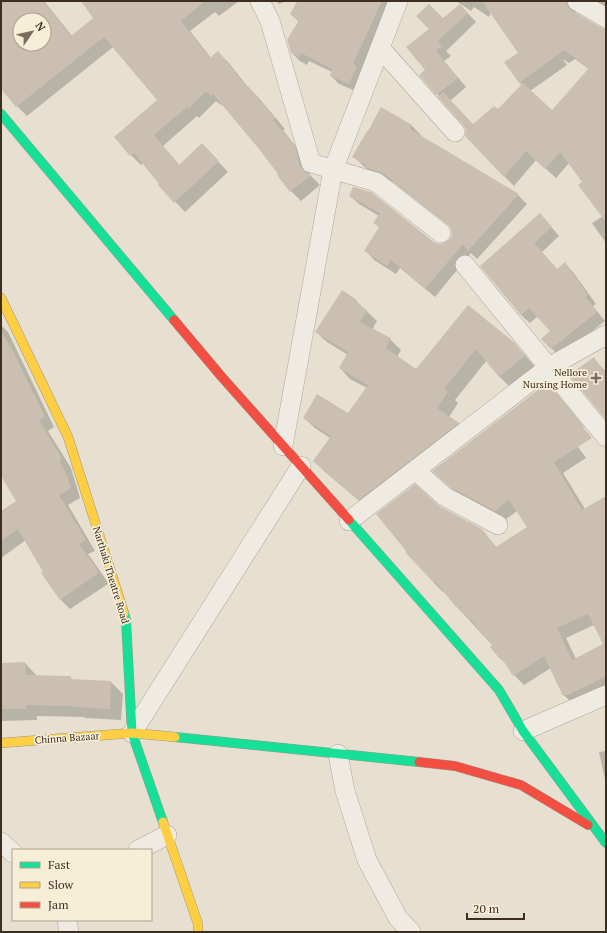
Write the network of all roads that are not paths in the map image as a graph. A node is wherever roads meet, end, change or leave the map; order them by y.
1 (260, 1) edge
2 (398, 1) edge
3 (577, 1) edge
4 (606, 18) edge
5 (380, 48) junction
6 (1, 114) edge
7 (454, 132) dead end
8 (333, 170) junction
9 (441, 233) dead end
10 (465, 265) dead end
11 (1, 298) edge
12 (606, 335) edge
13 (549, 368) junction
14 (606, 437) edge
15 (283, 446) junction
16 (301, 466) junction
17 (415, 470) junction
18 (349, 521) junction
19 (498, 525) dead end
20 (606, 695) edge
21 (523, 731) junction
22 (132, 733) junction
23 (1, 742) edge
24 (338, 754) junction
25 (596, 830) junction
26 (606, 833) edge
27 (168, 835) junction
28 (1, 842) edge
29 (606, 843) edge
30 (140, 849) edge
31 (12, 852) edge
32 (67, 921) edge
33 (69, 932) edge
34 (198, 932) edge
35 (412, 932) edge

1 - 8 street
2 - 5 street
3 - 4 street
5 - 7 street
5 - 8 street
6 - 15 street
8 - 9 street
8 - 15 street
10 - 13 street
11 - 22 street, Narthaki Theatre Road
12 - 13 street
13 - 14 street
13 - 17 street
15 - 16 street
16 - 18 street
16 - 22 street
17 - 18 street
17 - 19 street
18 - 21 street
20 - 21 street
21 - 25 street
22 - 23 street, Chinna Bazaar
22 - 24 street, Chinna Bazaar
22 - 27 street, Narthaki Theatre Road
24 - 25 street, Chinna Bazaar
24 - 35 street
25 - 26 street
25 - 29 street
27 - 30 street
27 - 34 street, Narthaki Theatre Road
28 - 31 street
32 - 33 street

